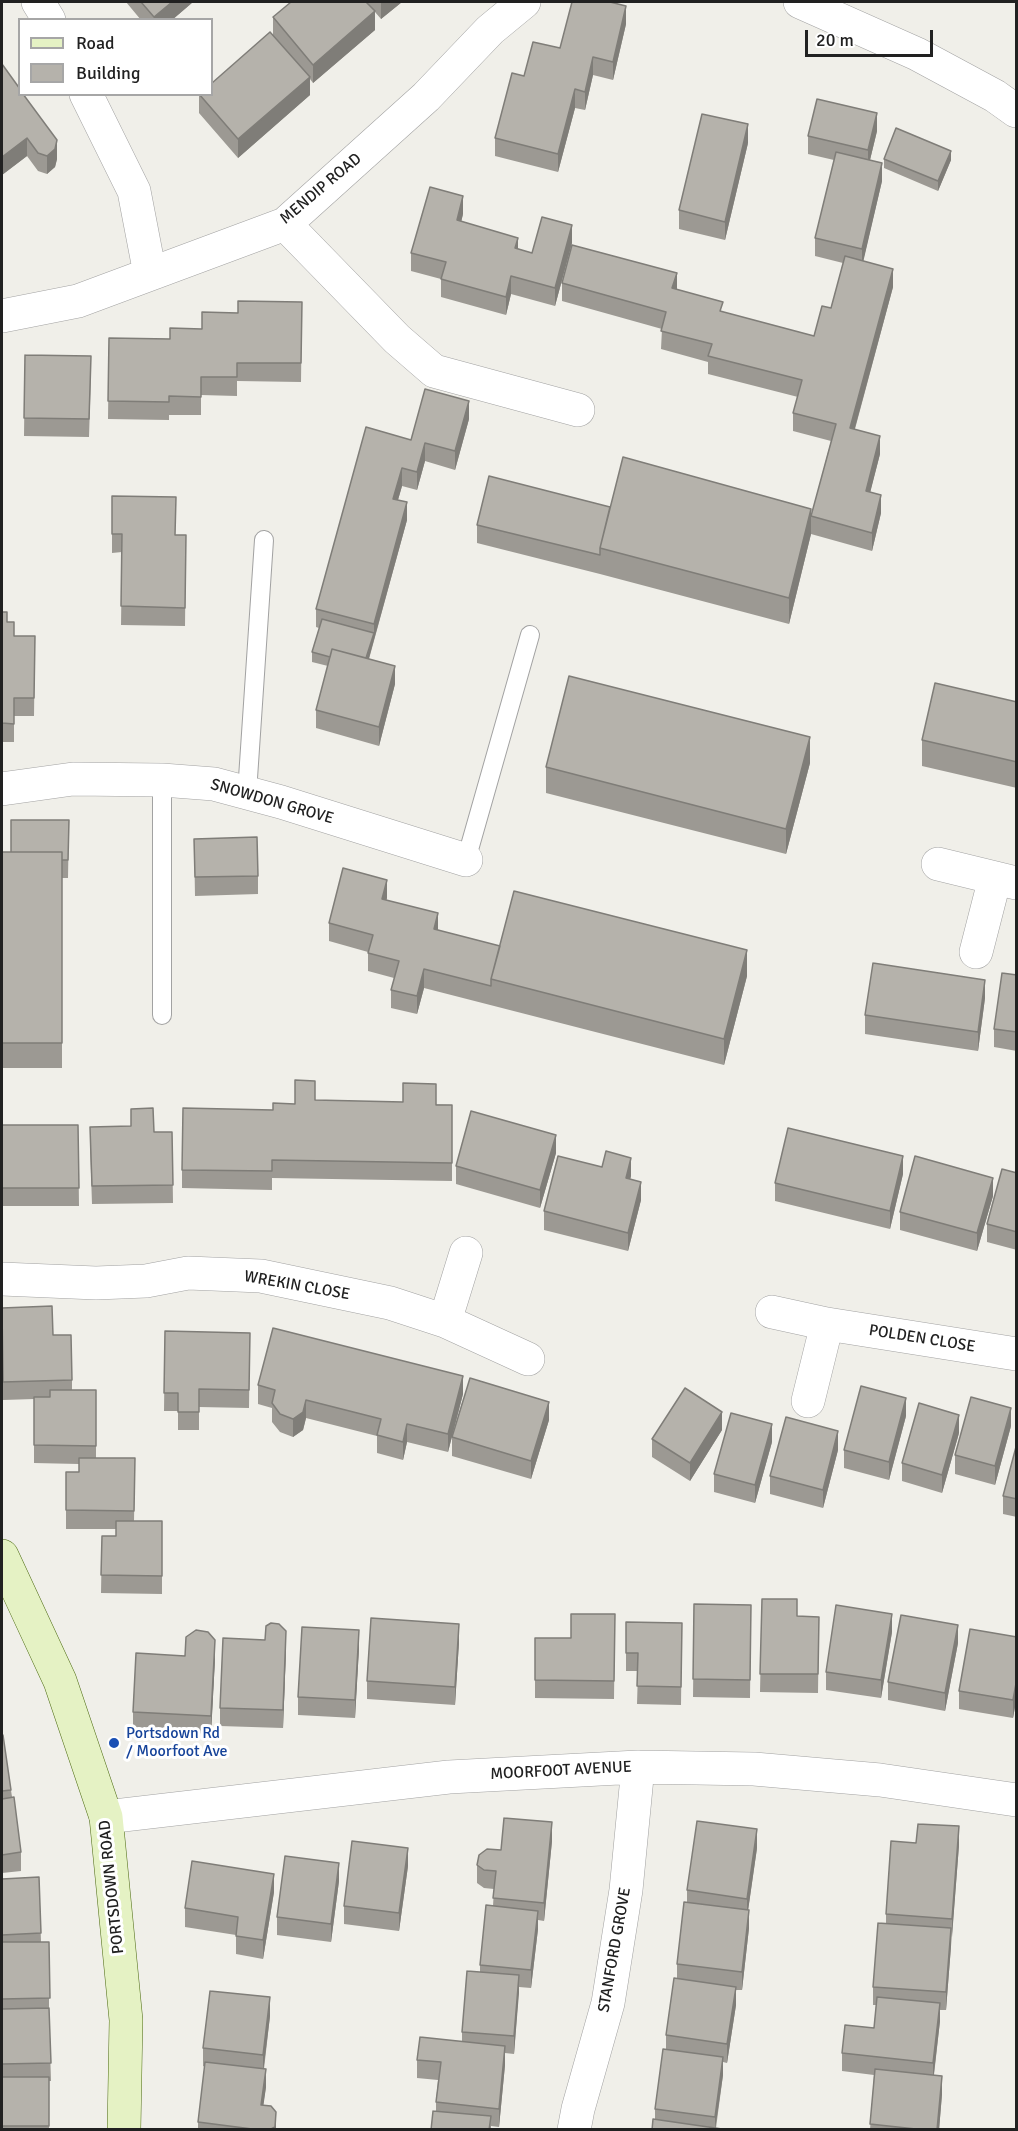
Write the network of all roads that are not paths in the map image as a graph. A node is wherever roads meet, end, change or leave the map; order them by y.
1 (524, 2) edge
2 (800, 2) edge
3 (87, 96) edge
4 (1017, 111) edge
5 (285, 224) junction
6 (150, 274) junction
7 (2, 316) edge
8 (578, 410) dead end
9 (264, 540) dead end
10 (530, 635) dead end
11 (162, 780) junction
12 (2, 789) edge
13 (247, 793) junction
14 (466, 860) joint
15 (938, 864) dead end
16 (1006, 881) edge
17 (976, 952) dead end
18 (162, 1015) dead end
19 (466, 1253) dead end
20 (2, 1279) edge
21 (772, 1311) dead end
22 (445, 1321) junction
23 (827, 1324) junction
24 (1017, 1354) edge
25 (528, 1359) dead end
26 (808, 1401) dead end
27 (5, 1572) edge
28 (638, 1767) junction
29 (1017, 1800) edge
30 (106, 1817) junction
31 (124, 2130) edge
32 (574, 2130) edge

1 - 5 street, MENDIP ROAD
2 - 4 street
3 - 6 street
5 - 6 street, MENDIP ROAD
5 - 8 street
6 - 7 street, MENDIP ROAD
9 - 13 lane
10 - 14 lane
11 - 12 street, SNOWDON GROVE
11 - 13 street, SNOWDON GROVE
11 - 18 lane
13 - 14 street, SNOWDON GROVE
15 - 16 street
16 - 17 street
19 - 22 street
20 - 22 street, WREKIN CLOSE
21 - 23 street, POLDEN CLOSE
22 - 25 street, WREKIN CLOSE
23 - 24 street, POLDEN CLOSE
23 - 26 street
27 - 30 street, PORTSDOWN ROAD
28 - 29 street, MOORFOOT AVENUE
28 - 30 street, MOORFOOT AVENUE
28 - 32 street, STANFORD GROVE
30 - 31 street, PORTSDOWN ROAD

